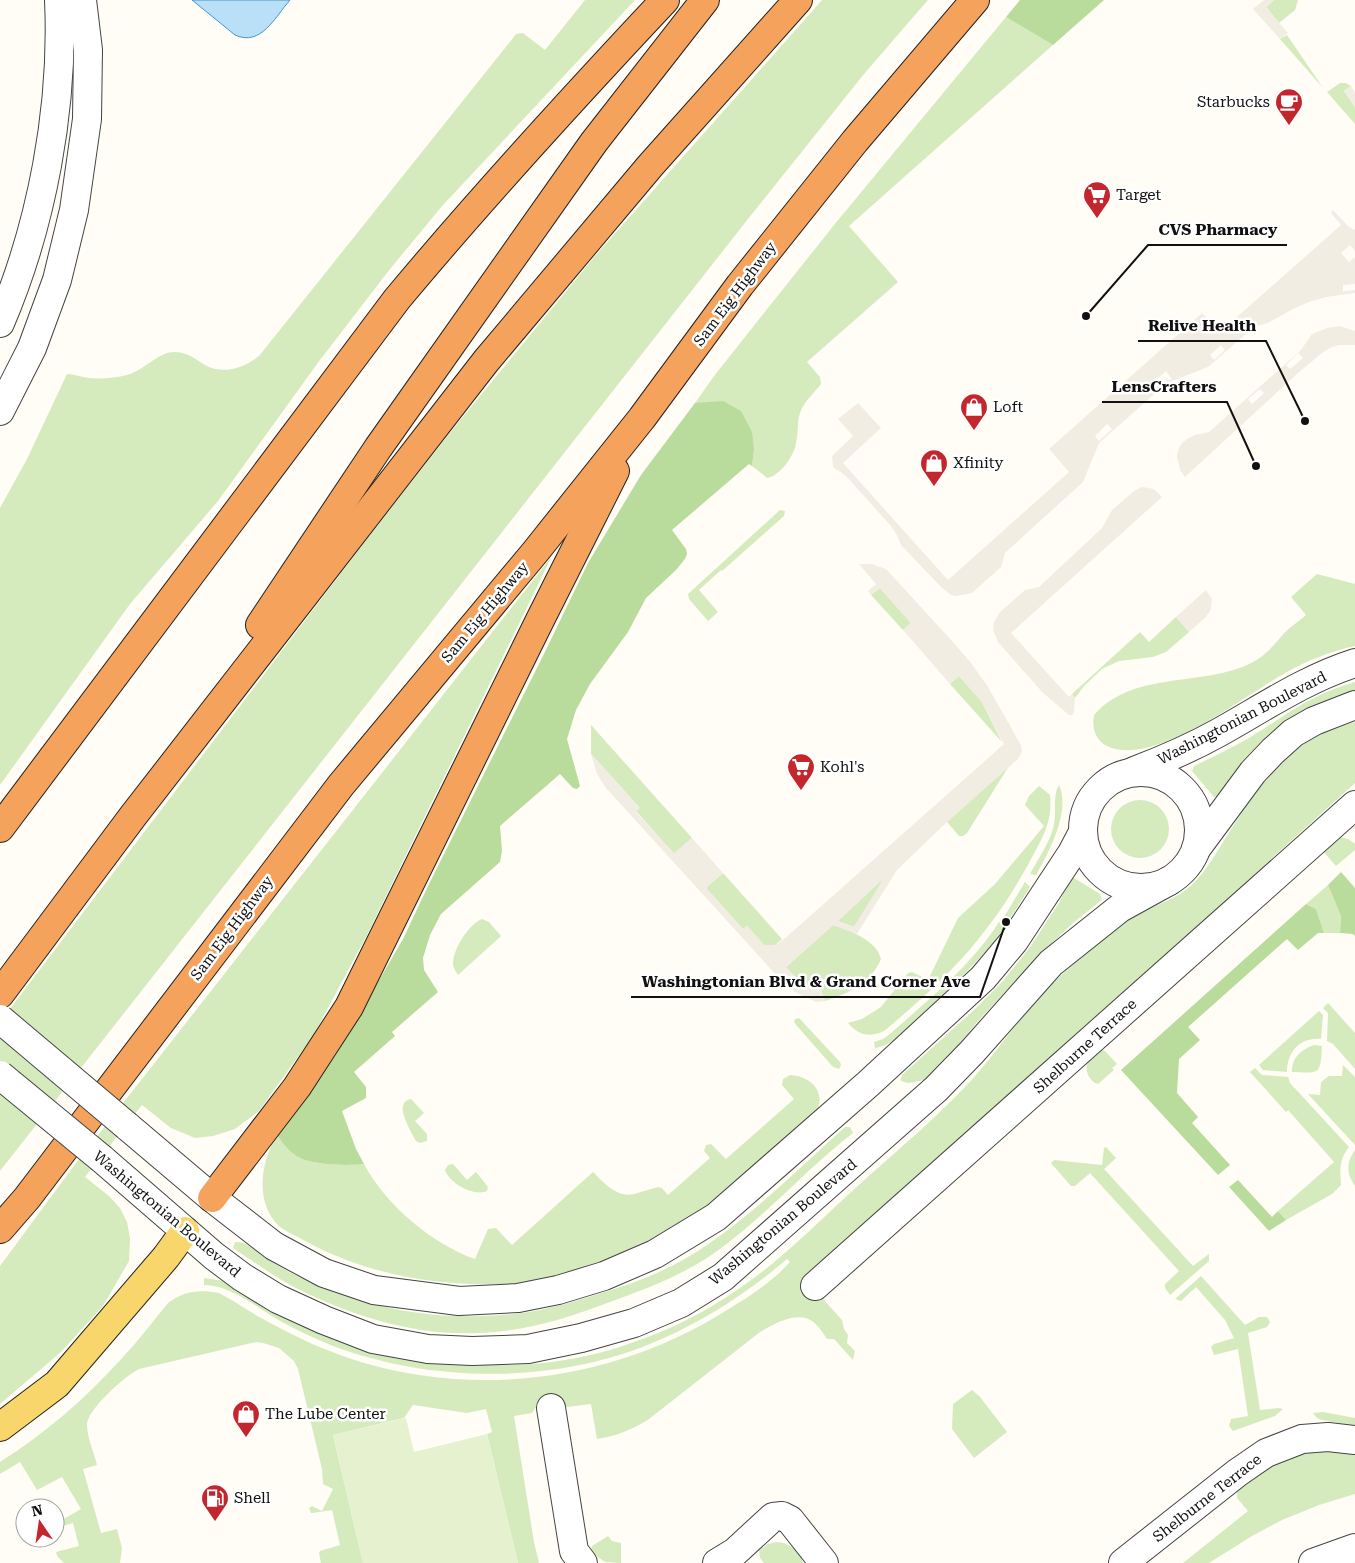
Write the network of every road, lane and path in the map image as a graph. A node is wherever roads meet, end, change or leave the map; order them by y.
1 (60, 0) edge
2 (82, 0) edge
3 (665, 0) edge
4 (705, 0) edge
5 (798, 0) edge
6 (975, 0) edge
7 (0, 323) edge
8 (0, 411) edge
9 (642, 418) junction
10 (1355, 663) edge
11 (1355, 705) edge
12 (1129, 773) junction
13 (1355, 805) edge
14 (133, 816) junction
15 (0, 828) edge
16 (1083, 832) junction
17 (1196, 848) junction
18 (1169, 881) junction
19 (0, 994) edge
20 (0, 1019) edge
21 (0, 1075) edge
22 (212, 1198) junction
23 (0, 1229) edge
24 (185, 1231) junction
25 (815, 1286) dead end
26 (551, 1408) dead end
27 (0, 1427) edge
28 (1355, 1440) edge
29 (1355, 1548) edge
30 (583, 1563) edge
31 (717, 1563) edge
32 (824, 1563) edge
33 (1123, 1563) edge
34 (1313, 1563) edge

1 - 7 street
2 - 8 street
3 - 15 highway
4 - 14 highway
5 - 14 highway
6 - 9 highway, Sam Eig Highway
9 - 22 highway
9 - 23 highway, Sam Eig Highway
10 - 12 street, Washingtonian Boulevard
11 - 17 street
12 - 16 street
12 - 17 street
13 - 25 street, Shelburne Terrace
14 - 19 highway
16 - 18 street
16 - 22 street
17 - 18 street
18 - 24 street, Washingtonian Boulevard
20 - 22 street, bridge
21 - 24 street, Washingtonian Boulevard, bridge
22 - 24 street
24 - 27 main road
26 - 30 street
28 - 33 street, Shelburne Terrace
29 - 34 street
31 - 32 street

